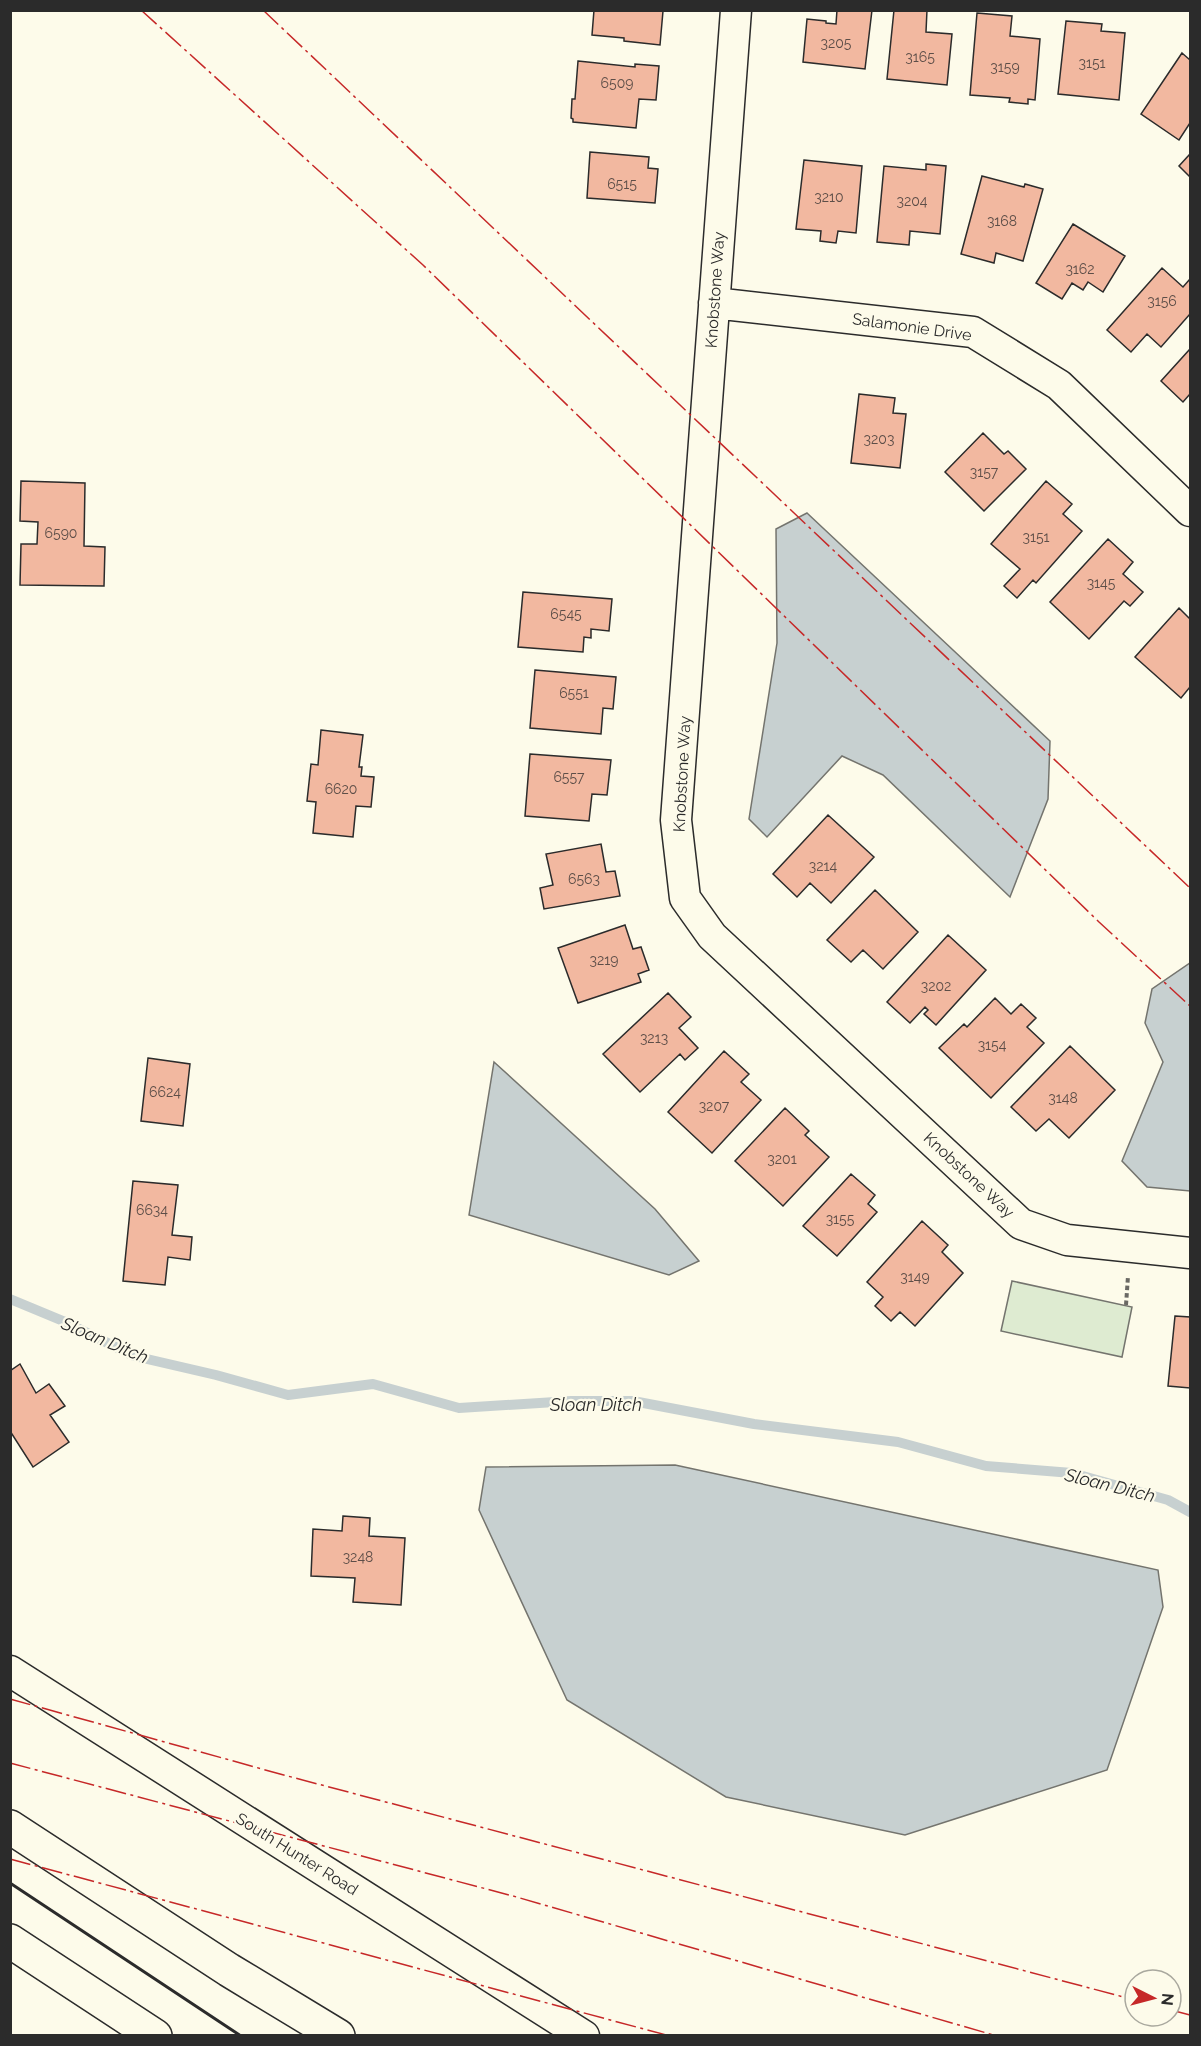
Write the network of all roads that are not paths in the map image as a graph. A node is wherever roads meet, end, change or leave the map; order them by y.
1 (736, 10) edge
2 (714, 303) junction
3 (1191, 511) edge
4 (1191, 1253) edge
5 (10, 1671) edge
6 (10, 1827) edge
7 (10, 1941) edge
8 (155, 2036) edge
9 (338, 2036) edge
10 (584, 2036) edge

1 - 2 street, Knobstone Way
2 - 3 street, Salamonie Drive
2 - 4 street, Knobstone Way
5 - 10 street, South Hunter Road
6 - 9 highway
7 - 8 highway

